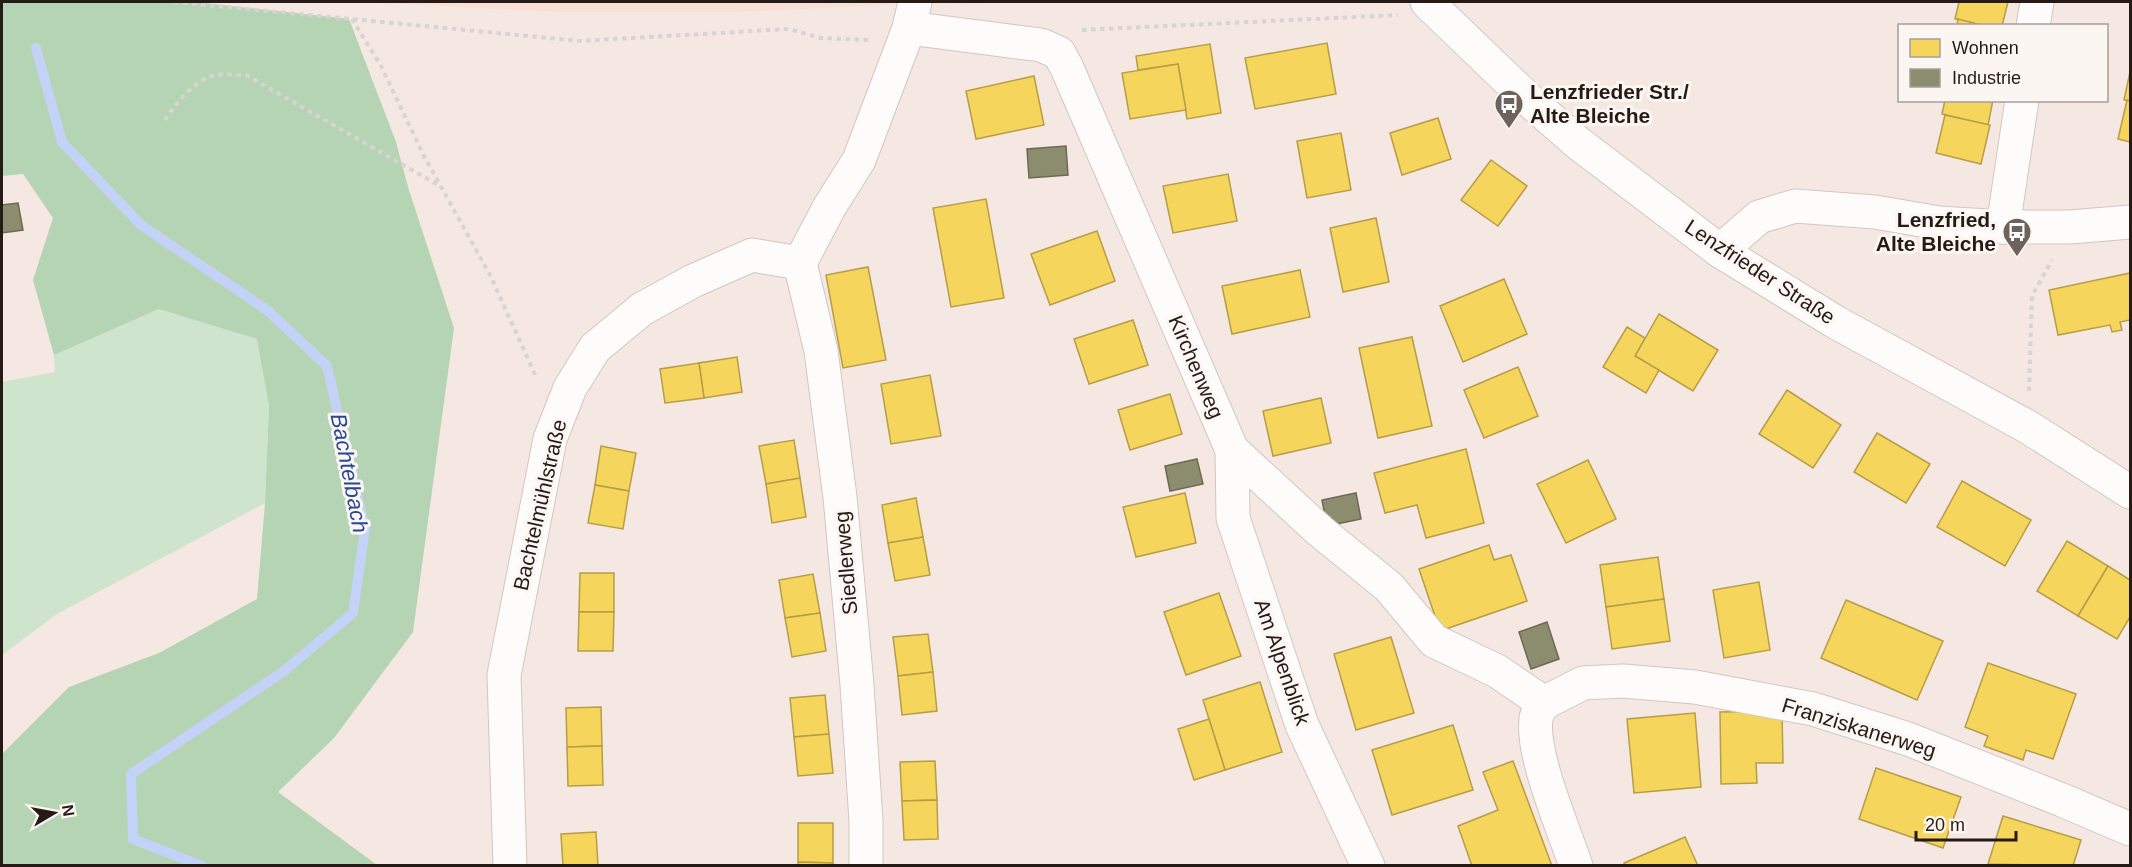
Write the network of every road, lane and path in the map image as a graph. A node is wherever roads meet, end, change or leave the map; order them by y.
1 (174, 2) edge
2 (2037, 2) edge
3 (1433, 8) edge
4 (912, 15) edge
5 (352, 19) junction
6 (2033, 24) edge
7 (869, 50) dead end
8 (1059, 54) junction
9 (2022, 102) edge
10 (165, 120) dead end
11 (441, 186) junction
12 (2130, 222) edge
13 (2003, 227) junction
14 (2070, 228) junction
15 (1720, 251) junction
16 (800, 263) junction
17 (538, 382) dead end
18 (2028, 427) junction
19 (1232, 450) junction
20 (2130, 492) edge
21 (1544, 703) junction
22 (2130, 829) edge
23 (510, 866) edge
24 (866, 866) edge
25 (1368, 866) edge
26 (1576, 866) edge

1 - 5 path
2 - 6 street
3 - 8 path
3 - 15 street, Lenzfrieder Straße
4 - 8 street
4 - 16 street
5 - 7 path
5 - 11 path
8 - 19 street, Kirchenweg
9 - 13 street
10 - 11 path
11 - 17 path
12 - 14 street
13 - 14 street
13 - 15 street
14 - 18 path
15 - 18 street, Lenzfrieder Straße
16 - 23 street, Bachtelmühlstraße
16 - 24 street, Siedlerweg
18 - 20 street, Lenzfrieder Straße
19 - 21 street, Kirchenweg
19 - 25 street, Am Alpenblick
21 - 22 street, Franziskanerweg
21 - 26 street

